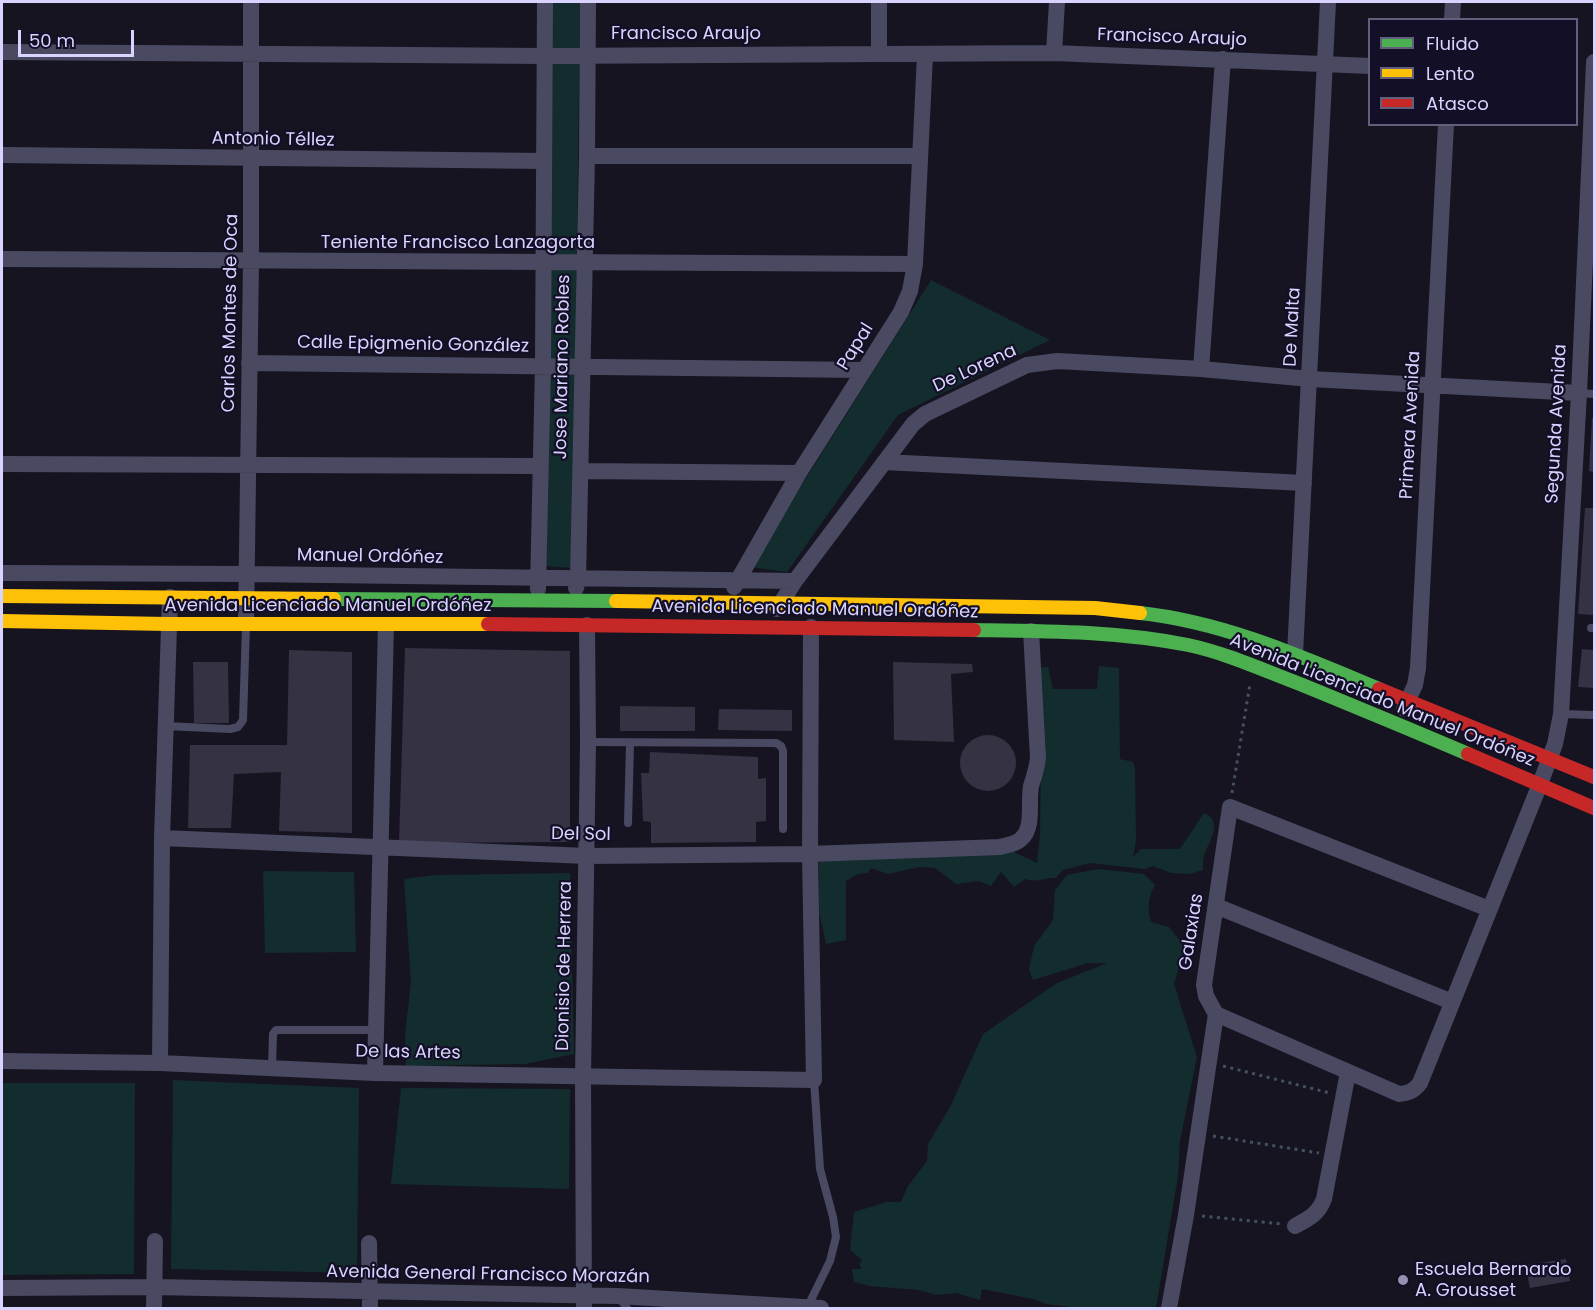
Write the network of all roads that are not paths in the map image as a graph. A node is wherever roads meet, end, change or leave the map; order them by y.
1 (251, 2) edge
2 (545, 2) edge
3 (588, 2) edge
4 (879, 2) edge
5 (1057, 2) edge
6 (1328, 2) edge
7 (1453, 2) edge
8 (1452, 18) edge
9 (2, 52) edge
10 (879, 53) junction
11 (1054, 53) junction
12 (586, 54) junction
13 (251, 55) junction
14 (925, 55) junction
15 (545, 56) junction
16 (1223, 59) junction
17 (1594, 62) edge
18 (1326, 64) junction
19 (1368, 66) edge
20 (1578, 75) edge
21 (1594, 76) edge
22 (1446, 126) edge
23 (2, 155) edge
24 (587, 156) junction
25 (920, 156) junction
26 (252, 159) junction
27 (544, 161) junction
28 (2, 259) edge
29 (251, 261) junction
30 (543, 263) junction
31 (584, 263) junction
32 (915, 264) junction
33 (249, 363) junction
34 (543, 365) junction
35 (582, 367) junction
36 (1201, 369) junction
37 (864, 370) junction
38 (1310, 379) junction
39 (1433, 385) junction
40 (1587, 394) edge
41 (884, 462) junction
42 (2, 464) edge
43 (249, 465) junction
44 (540, 466) junction
45 (581, 471) junction
46 (799, 473) junction
47 (1304, 483) junction
48 (2, 573) edge
49 (248, 574) junction
50 (539, 579) junction
51 (578, 579) junction
52 (738, 579) junction
53 (795, 581) junction
54 (2, 596) edge
55 (170, 597) junction
56 (248, 597) junction
57 (537, 600) junction
58 (574, 600) junction
59 (726, 602) junction
60 (781, 602) junction
61 (2, 621) edge
62 (168, 624) junction
63 (246, 624) junction
64 (534, 624) junction
65 (386, 625) junction
66 (569, 625) junction
67 (587, 625) junction
68 (711, 626) junction
69 (765, 627) junction
70 (811, 627) junction
71 (1031, 631) junction
72 (1295, 654) junction
73 (1407, 701) junction
74 (1561, 714) junction
75 (1594, 715) edge
76 (1397, 723) junction
77 (165, 726) junction
78 (588, 741) junction
79 (630, 743) junction
80 (1550, 759) junction
81 (1594, 777) edge
82 (1540, 784) junction
83 (1594, 808) edge
84 (628, 823) dead end
85 (783, 829) dead end
86 (162, 838) junction
87 (381, 848) junction
88 (810, 854) junction
89 (587, 855) junction
90 (1216, 906) junction
91 (1489, 909) junction
92 (1452, 1002) junction
93 (1216, 1014) junction
94 (376, 1030) junction
95 (2, 1061) edge
96 (160, 1063) junction
97 (272, 1068) junction
98 (1348, 1072) junction
99 (375, 1073) junction
100 (583, 1077) junction
101 (814, 1080) junction
102 (1295, 1226) road end
103 (154, 1241) dead end
104 (369, 1243) dead end
105 (154, 1287) junction
106 (2, 1288) edge
107 (370, 1291) junction
108 (584, 1302) edge
109 (622, 1302) edge
110 (154, 1308) edge
111 (370, 1308) edge
112 (812, 1308) edge
113 (1169, 1308) edge

1 - 13 street, Carlos Montes de Oca
2 - 15 street, Jose Mariano Robles
3 - 12 street, Jose Mariano Robles
4 - 10 street
5 - 11 street
6 - 18 street, De Malta
7 - 8 street
9 - 13 street, Francisco Araujo
10 - 12 street, Francisco Araujo
10 - 14 street, Francisco Araujo
11 - 14 street, Francisco Araujo
11 - 16 street, Francisco Araujo
12 - 15 street, Francisco Araujo
12 - 24 street, Jose Mariano Robles
13 - 15 street, Francisco Araujo
13 - 26 street, Carlos Montes de Oca
14 - 25 street, Papal
15 - 27 street, Jose Mariano Robles
16 - 18 street, Francisco Araujo
16 - 36 street
17 - 21 street, Segunda Avenida
18 - 19 street, Francisco Araujo
18 - 38 street, De Malta
20 - 21 street
21 - 40 street, Segunda Avenida
22 - 39 street, Primera Avenida
23 - 26 street, Antonio Téllez
24 - 25 street
24 - 31 street, Jose Mariano Robles
25 - 32 street, Papal
26 - 27 street, Antonio Téllez
26 - 29 street, Carlos Montes de Oca
27 - 30 street, Jose Mariano Robles
28 - 29 street, Teniente Francisco Lanzagorta
29 - 30 street, Teniente Francisco Lanzagorta
29 - 33 street, Carlos Montes de Oca
30 - 31 street, Teniente Francisco Lanzagorta
30 - 34 street, Jose Mariano Robles
31 - 32 street, Teniente Francisco Lanzagorta
31 - 35 street, Jose Mariano Robles
32 - 37 street, Papal
33 - 34 street, Calle Epigmenio González
33 - 43 street, Carlos Montes de Oca
34 - 35 street, Calle Epigmenio González
34 - 44 street, Jose Mariano Robles
35 - 37 street, Calle Epigmenio González
35 - 45 street, Jose Mariano Robles
36 - 38 street, De Lorena
36 - 41 street, De Lorena
37 - 46 street, Papal
38 - 39 street, De Lorena
38 - 47 street, De Malta
39 - 40 street, De Lorena
39 - 73 street, Primera Avenida
40 - 74 street, Segunda Avenida
41 - 47 street
41 - 53 street, De Lorena
42 - 43 street
43 - 44 street
43 - 49 street, Carlos Montes de Oca
44 - 50 street, Jose Mariano Robles
45 - 46 street
45 - 51 street, Jose Mariano Robles
46 - 52 street, Papal
47 - 72 street, De Malta
48 - 49 street, Manuel Ordóñez
49 - 50 street, Manuel Ordóñez
49 - 56 street, Carlos Montes de Oca
50 - 51 street, Manuel Ordóñez
50 - 57 street, Jose Mariano Robles
51 - 52 street, Manuel Ordóñez
51 - 58 street, Jose Mariano Robles
52 - 53 street, Manuel Ordóñez
52 - 59 street, Papal
53 - 60 street, De Lorena
54 - 55 main road, Avenida Licenciado Manuel Ordóñez
55 - 56 main road, Avenida Licenciado Manuel Ordóñez
55 - 62 street
56 - 57 main road, Avenida Licenciado Manuel Ordóñez
56 - 63 street, Carlos Montes de Oca
57 - 58 main road, Avenida Licenciado Manuel Ordóñez
57 - 64 street, Jose Mariano Robles
58 - 59 main road, Avenida Licenciado Manuel Ordóñez
58 - 66 street, Jose Mariano Robles
59 - 60 main road, Avenida Licenciado Manuel Ordóñez
59 - 68 street, Papal
60 - 69 street, De Lorena
60 - 72 main road, Avenida Licenciado Manuel Ordóñez
61 - 62 main road, Avenida Licenciado Manuel Ordóñez
62 - 63 main road, Avenida Licenciado Manuel Ordóñez
62 - 77 street
63 - 65 main road, Avenida Licenciado Manuel Ordóñez
63 - 77 lane
64 - 65 main road, Avenida Licenciado Manuel Ordóñez
64 - 66 main road, Avenida Licenciado Manuel Ordóñez
65 - 87 street
66 - 67 main road, Avenida Licenciado Manuel Ordóñez
67 - 68 main road, Avenida Licenciado Manuel Ordóñez
67 - 78 street, Dionisio de Herrera
68 - 69 main road, Avenida Licenciado Manuel Ordóñez
69 - 70 main road, Avenida Licenciado Manuel Ordóñez
70 - 71 main road, Avenida Licenciado Manuel Ordóñez
70 - 88 street
71 - 76 main road, Avenida Licenciado Manuel Ordóñez
71 - 88 street, Del Sol
72 - 73 main road, Avenida Licenciado Manuel Ordóñez
73 - 76 street, Primera Avenida
73 - 80 main road, Avenida Licenciado Manuel Ordóñez
74 - 75 lane
74 - 80 street, Segunda Avenida
76 - 82 main road, Avenida Licenciado Manuel Ordóñez
77 - 86 street
78 - 79 lane
78 - 89 street, Dionisio de Herrera
79 - 84 lane
79 - 85 lane
80 - 81 main road, Avenida Licenciado Manuel Ordóñez
80 - 82 street, Segunda Avenida
82 - 83 main road, Avenida Licenciado Manuel Ordóñez
82 - 91 street, Segunda Avenida
86 - 87 street, Del Sol
86 - 96 street
87 - 89 street, Del Sol
87 - 94 street
88 - 89 street, Del Sol
88 - 101 street
89 - 100 street, Dionisio de Herrera
90 - 91 street, Galaxias
90 - 92 street
90 - 93 street, Galaxias
91 - 92 street, Segunda Avenida
92 - 98 street, Segunda Avenida
93 - 98 street
93 - 113 street
94 - 97 lane
94 - 99 street
95 - 96 street, De las Artes
96 - 97 street, De las Artes
97 - 99 street, De las Artes
98 - 102 street
99 - 100 street, De las Artes
100 - 101 street, De las Artes
100 - 108 street, Dionisio de Herrera
101 - 112 lane
103 - 105 street
104 - 107 street
105 - 106 street, Avenida General Francisco Morazán
105 - 107 street, Avenida General Francisco Morazán
105 - 110 street
107 - 108 street, Avenida General Francisco Morazán
107 - 111 street
108 - 109 street, Avenida General Francisco Morazán
109 - 112 street, Avenida General Francisco Morazán

